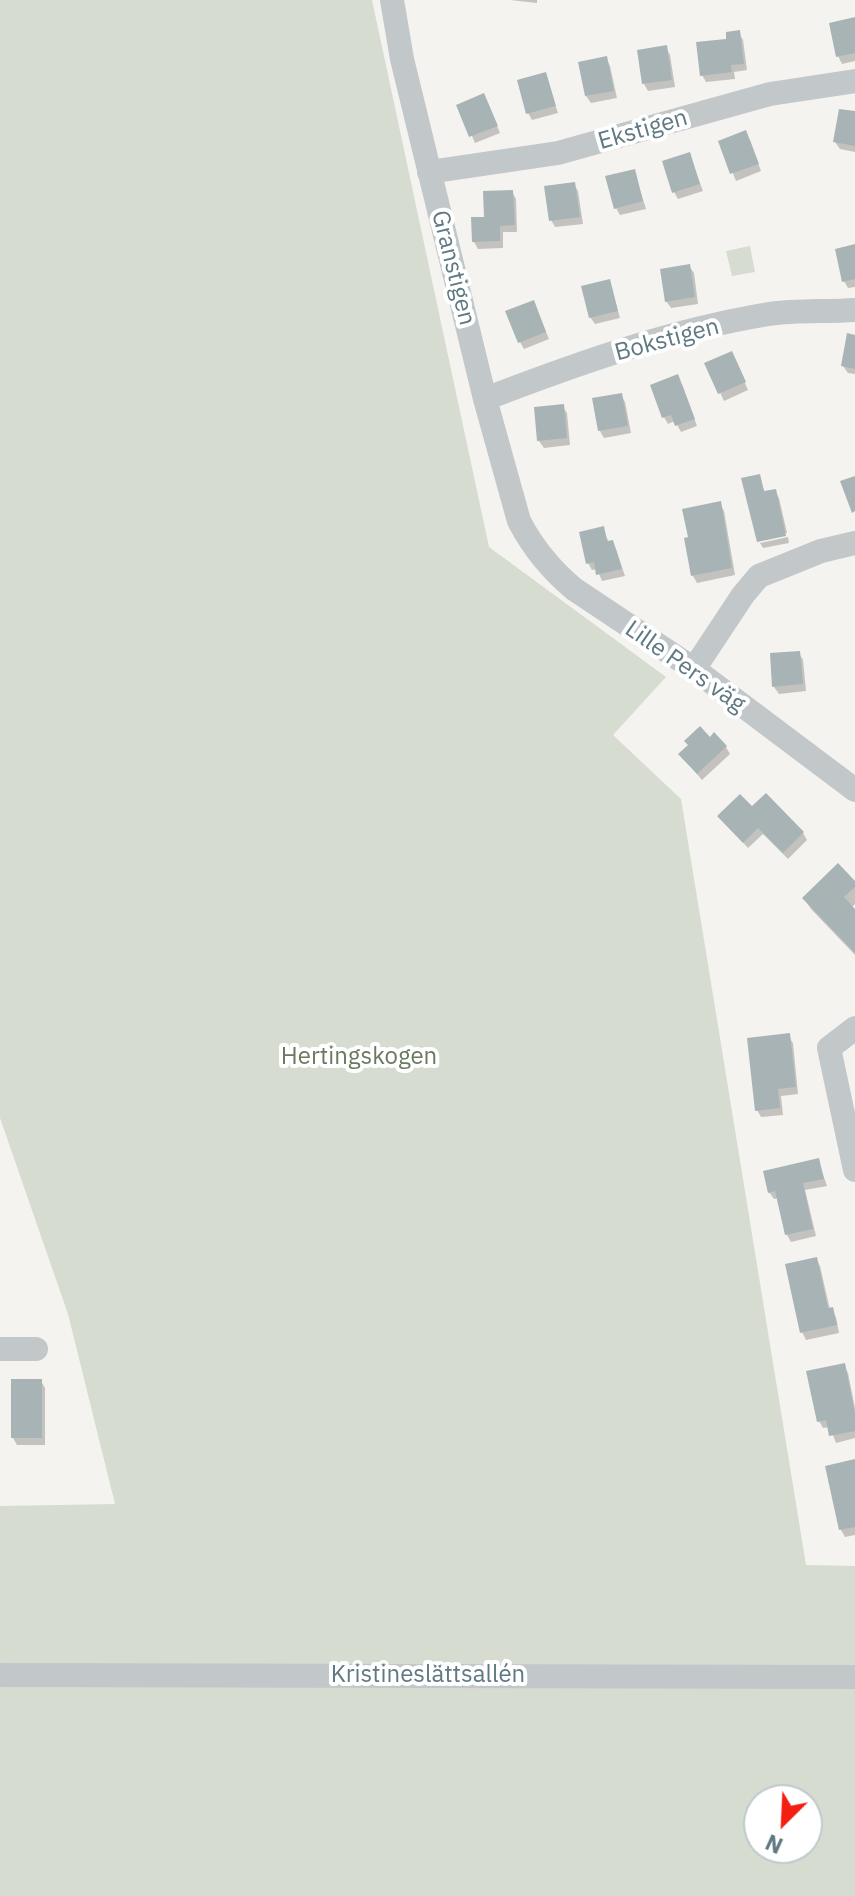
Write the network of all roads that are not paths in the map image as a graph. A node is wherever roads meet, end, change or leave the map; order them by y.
1 (392, 0) edge
2 (855, 81) edge
3 (429, 172) junction
4 (855, 310) edge
5 (485, 399) junction
6 (525, 534) joint
7 (855, 543) edge
8 (694, 669) junction
9 (855, 790) edge
10 (855, 1028) edge
11 (855, 1170) edge
12 (0, 1349) edge
13 (36, 1349) dead end
14 (0, 1675) edge
15 (855, 1677) edge

1 - 3 street, Granstigen
2 - 3 street, Ekstigen
3 - 5 street, Granstigen
4 - 5 street, Bokstigen
5 - 6 street, Granstigen
6 - 8 street, Lille Pers väg
7 - 8 street
8 - 9 street, Lille Pers väg
10 - 11 street
12 - 13 street
14 - 15 street, Kristineslättsallén

